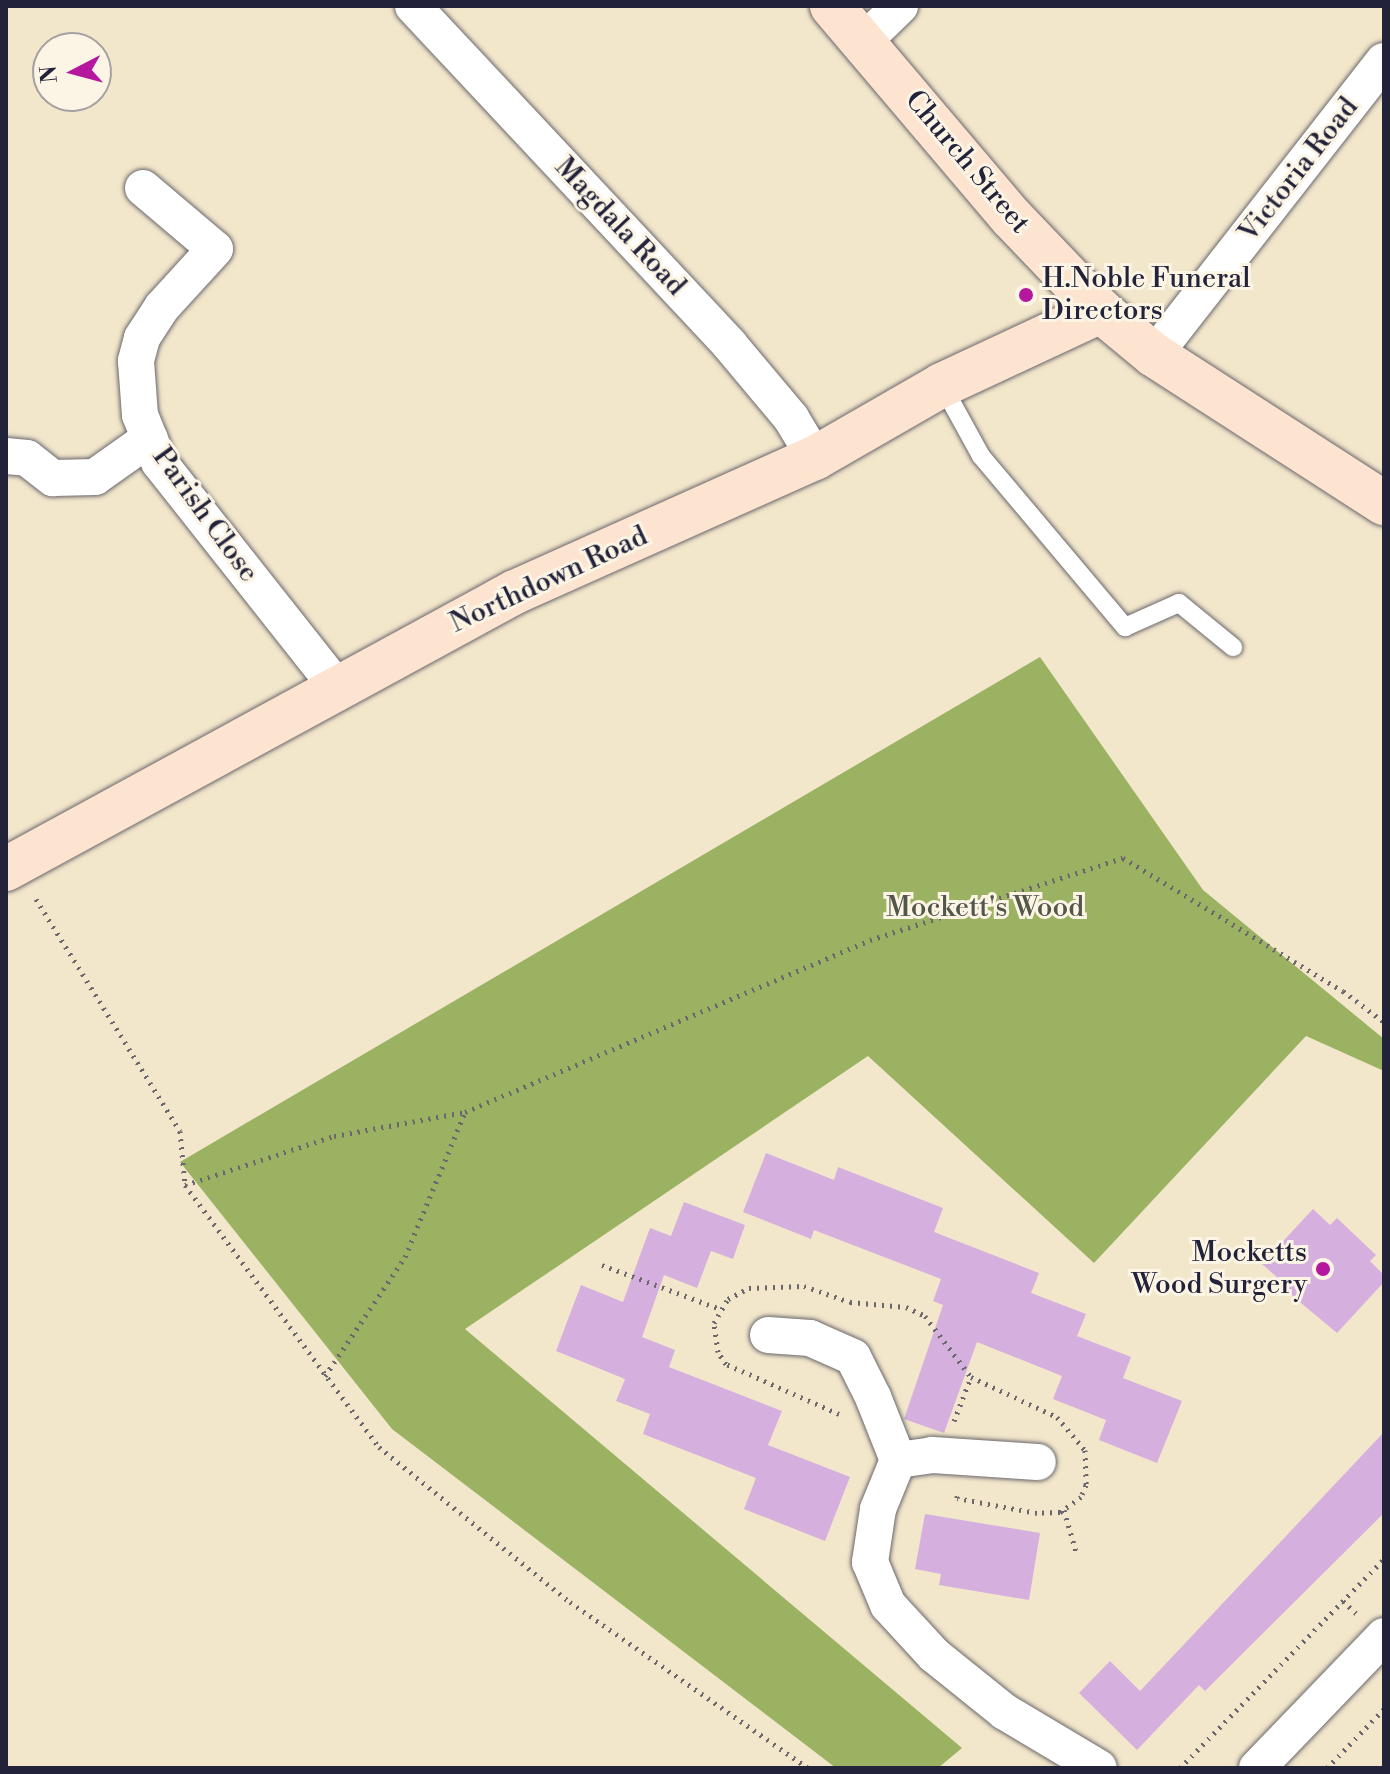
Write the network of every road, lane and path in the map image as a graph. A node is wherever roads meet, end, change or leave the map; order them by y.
1 (413, 6) edge
2 (832, 6) edge
3 (900, 6) edge
4 (865, 40) junction
5 (1384, 61) edge
6 (143, 188) dead end
7 (1101, 311) junction
8 (1154, 355) junction
9 (942, 385) junction
10 (150, 438) junction
11 (6, 456) edge
12 (815, 458) junction
13 (1384, 503) edge
14 (1233, 647) dead end
15 (337, 687) junction
16 (10, 867) edge
17 (1384, 1022) edge
18 (465, 1112) junction
19 (185, 1185) junction
20 (602, 1265) dead end
21 (720, 1309) junction
22 (768, 1335) dead end
23 (325, 1376) junction
24 (971, 1377) dead end
25 (893, 1448) junction
26 (1038, 1462) dead end
27 (1064, 1510) dead end
28 (1077, 1555) dead end
29 (1384, 1559) edge
30 (1384, 1636) edge
31 (1384, 1709) edge
32 (808, 1768) edge
33 (1099, 1768) edge
34 (1180, 1768) edge
35 (1257, 1768) edge
36 (1327, 1768) edge

1 - 12 street, Magdala Road
2 - 4 street, Church Street
3 - 4 street
4 - 7 street, Church Street
5 - 8 street, Victoria Road
6 - 10 street, Parish Close
7 - 8 street, Church Street
7 - 9 street, Northdown Road
8 - 13 street, Church Street
9 - 12 street, Northdown Road
9 - 14 lane
10 - 11 street
10 - 15 street, Parish Close
12 - 15 street, Northdown Road
15 - 16 street, Northdown Road
16 - 19 path
17 - 18 path
18 - 19 path
18 - 23 path
19 - 23 path
20 - 21 path
21 - 24 path
21 - 25 path
22 - 25 street
23 - 32 path
25 - 26 street
25 - 33 street
27 - 28 path
29 - 34 path
30 - 35 street
31 - 36 path

